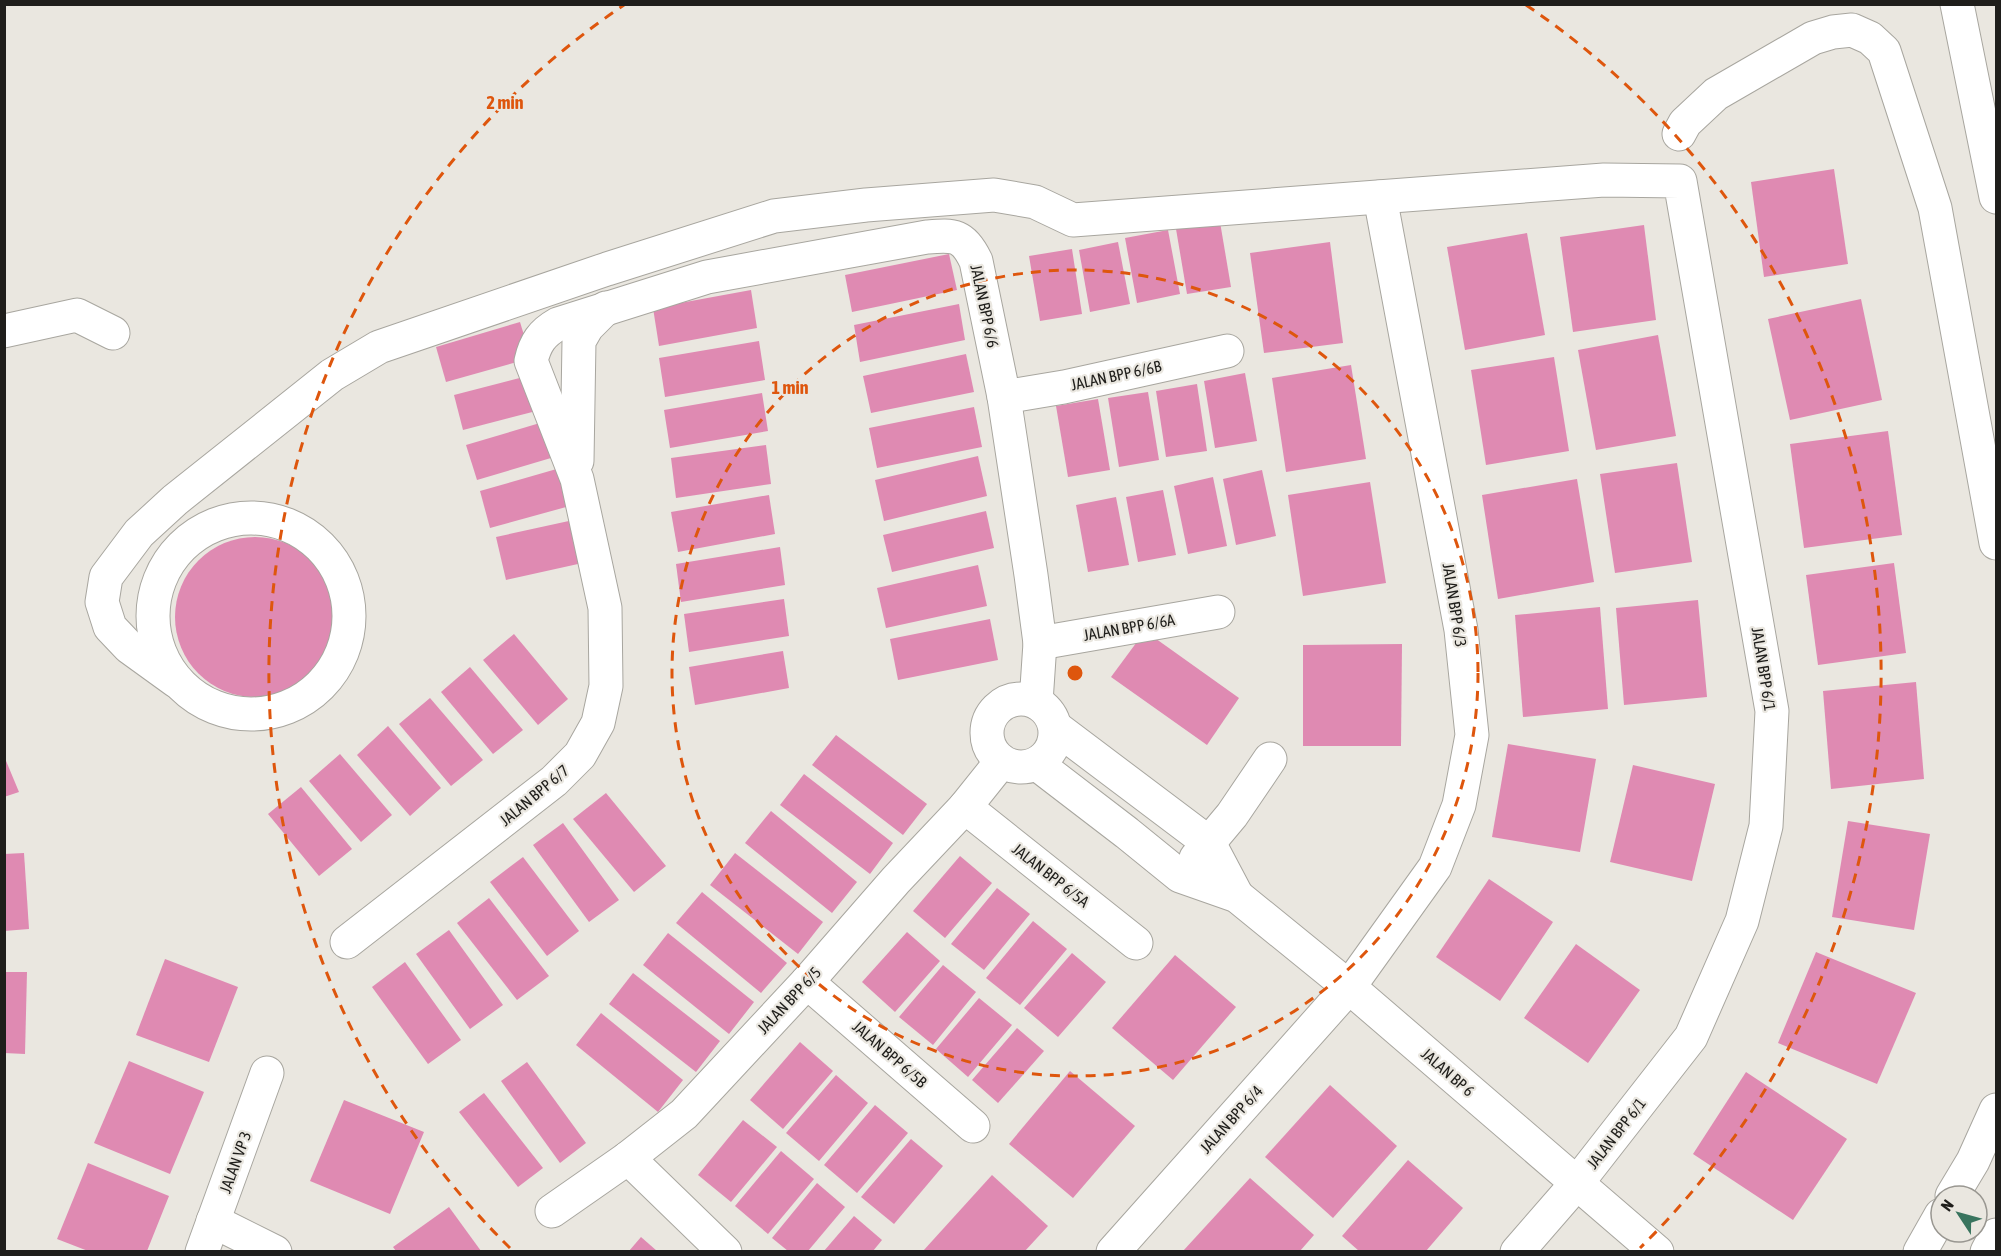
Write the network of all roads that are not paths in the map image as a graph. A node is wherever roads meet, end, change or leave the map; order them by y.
1 (1957, 4) edge
2 (1679, 135) dead end
3 (1380, 197) junction
4 (1996, 197) edge
5 (606, 308) junction
6 (4, 331) edge
7 (113, 333) dead end
8 (1227, 351) dead end
9 (1004, 397) junction
10 (577, 479) junction
11 (1996, 543) edge
12 (1218, 612) dead end
13 (1040, 643) junction
14 (176, 681) junction
15 (1045, 715) junction
16 (1270, 759) dead end
17 (1001, 762) junction
18 (1037, 764) junction
19 (1152, 799) junction
20 (965, 807) junction
21 (1124, 830) junction
22 (1209, 843) junction
23 (1180, 876) junction
24 (1237, 896) junction
25 (347, 942) dead end
26 (1137, 944) dead end
27 (807, 982) junction
28 (1349, 987) junction
29 (267, 1073) dead end
30 (1996, 1110) edge
31 (974, 1126) dead end
32 (628, 1158) junction
33 (1577, 1183) junction
34 (1959, 1184) edge
35 (552, 1211) dead end
36 (1996, 1234) edge
37 (208, 1236) edge
38 (1929, 1236) edge
39 (275, 1251) edge
40 (725, 1251) edge
41 (1113, 1251) edge
42 (1517, 1251) edge
43 (1657, 1251) edge
44 (1920, 1251) edge
45 (1987, 1251) edge

1 - 4 street
2 - 11 street
3 - 14 street
3 - 28 street, JALAN BPP 6/3
3 - 33 street, JALAN BPP 6/1
5 - 9 street, JALAN BPP 6/6
5 - 10 street, JALAN BPP 6/7
5 - 10 street, JALAN BPP 6/7
6 - 7 street
8 - 9 street, JALAN BPP 6/6B
9 - 13 street, JALAN BPP 6/6
10 - 25 street, JALAN BPP 6/7
12 - 13 street, JALAN BPP 6/6A
13 - 15 street, JALAN BPP 6/6
14 - 14 street
15 - 17 street
15 - 18 street
15 - 19 street
16 - 22 street
17 - 18 street
17 - 20 street, JALAN BPP 6/5
18 - 21 street
19 - 21 street
19 - 22 street
20 - 26 street, JALAN BPP 6/5A
20 - 27 street, JALAN BPP 6/5
21 - 23 street
22 - 23 street
22 - 24 street
23 - 24 street
24 - 28 street, JALAN BP 6
27 - 31 street, JALAN BPP 6/5B
27 - 32 street, JALAN BPP 6/5
28 - 33 street, JALAN BP 6
28 - 41 street, JALAN BPP 6/4
29 - 37 street, JALAN VP 3
30 - 34 street
32 - 35 street, JALAN BPP 6/5
32 - 40 street
33 - 42 street, JALAN BPP 6/1
33 - 43 street, JALAN BP 6
36 - 45 street
37 - 39 street
38 - 44 street

